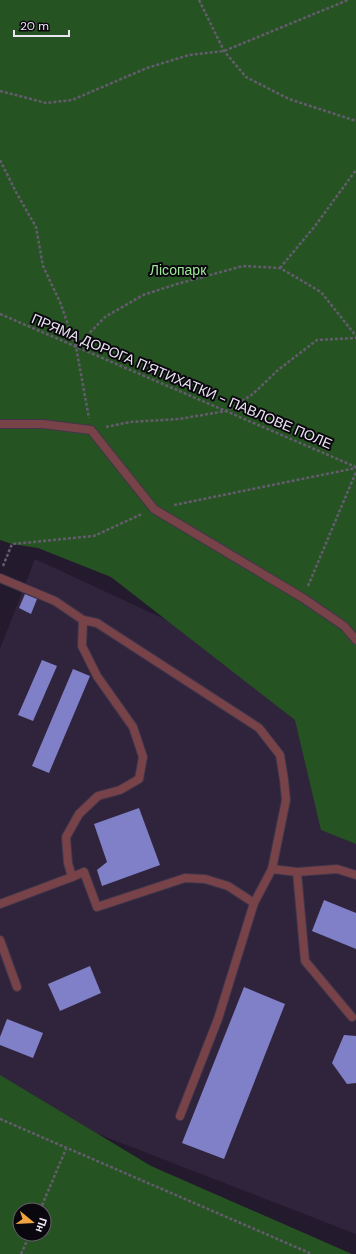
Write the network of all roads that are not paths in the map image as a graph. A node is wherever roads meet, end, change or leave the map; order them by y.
1 (0, 424) edge
2 (0, 578) edge
3 (83, 620) junction
4 (356, 640) edge
5 (272, 869) junction
6 (297, 872) junction
7 (356, 875) edge
8 (72, 877) junction
9 (254, 903) junction
10 (0, 904) edge
11 (0, 940) edge
12 (17, 987) dead end
13 (352, 1017) dead end
14 (180, 1116) dead end

1 - 4 lane
2 - 3 lane
3 - 5 lane
3 - 8 lane
5 - 6 lane
5 - 9 lane
6 - 7 lane
6 - 13 lane
8 - 9 lane
8 - 10 lane
9 - 14 lane
11 - 12 lane

